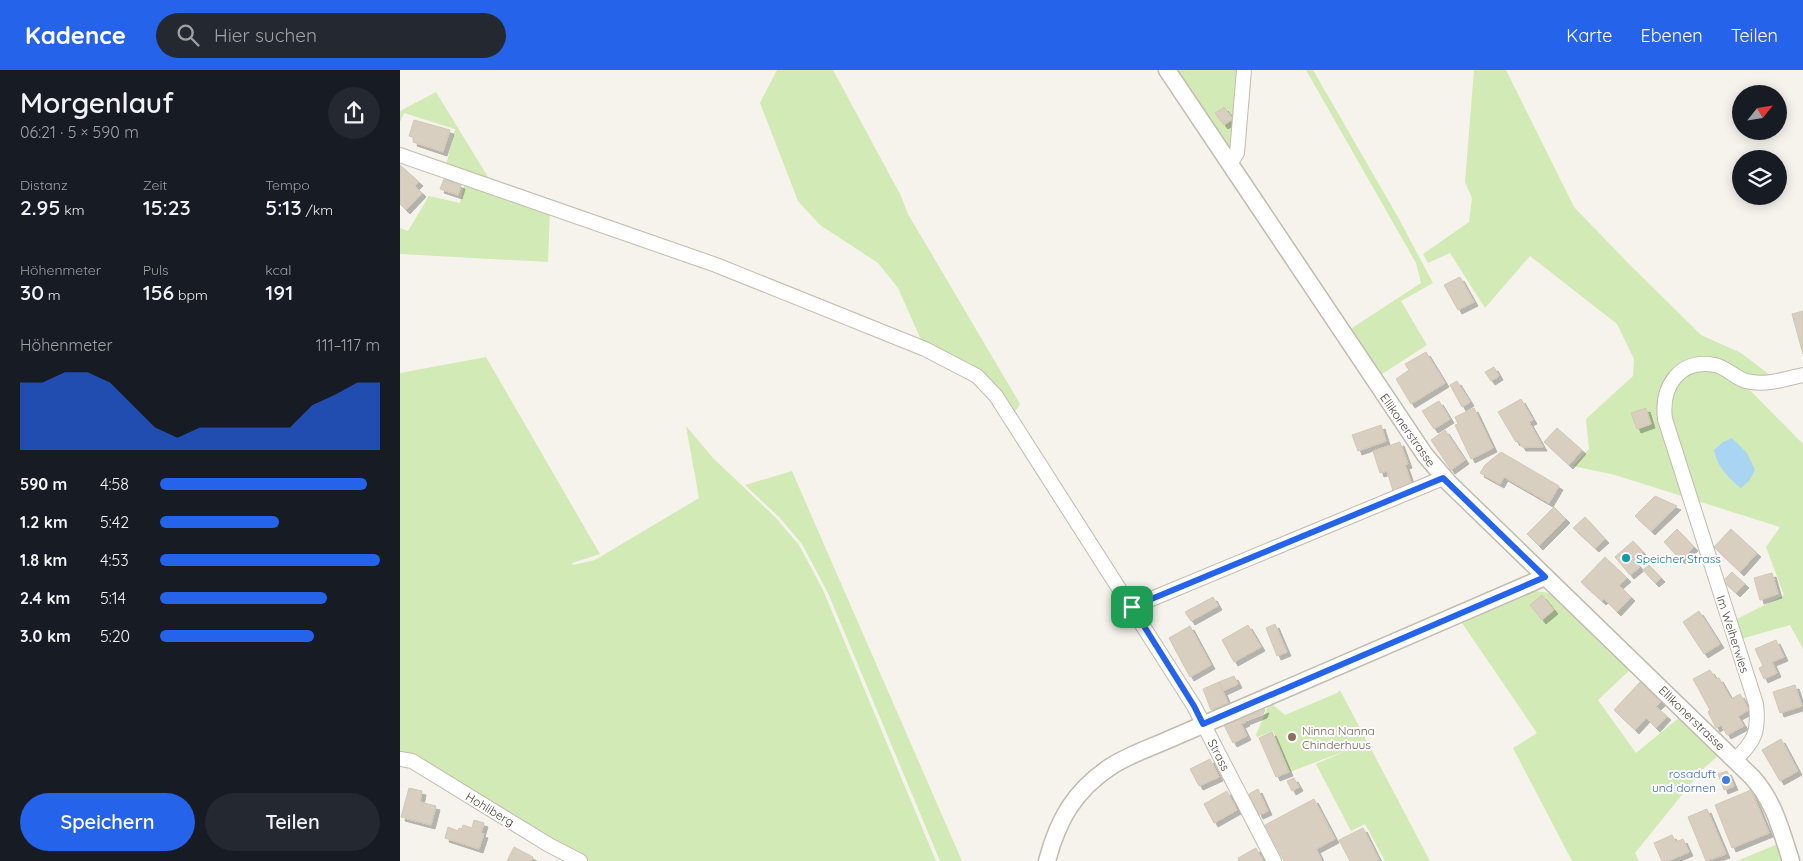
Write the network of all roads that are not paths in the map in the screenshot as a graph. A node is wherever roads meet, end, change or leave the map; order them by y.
1 (1167, 70) edge
2 (1244, 70) edge
3 (400, 155) edge
4 (1230, 164) junction
5 (1803, 375) edge
6 (1443, 478) junction
7 (1545, 577) junction
8 (1132, 607) junction
9 (1203, 724) junction
10 (400, 759) edge
11 (1735, 760) junction
12 (580, 861) edge
13 (1047, 861) edge
14 (1274, 861) edge
15 (1791, 861) edge

1 - 4 street, Ellikonerstrasse
2 - 4 street
3 - 8 street, Strass
4 - 6 street, Ellikonerstrasse
5 - 11 street, Im Weiherwies
6 - 7 street, Ellikonerstrasse
6 - 8 street
7 - 9 street
7 - 11 street, Ellikonerstrasse
8 - 9 street, Strass
9 - 13 street
9 - 14 street, Strass
10 - 12 street, Hohliberg
11 - 15 street, Ellikonerstrasse

